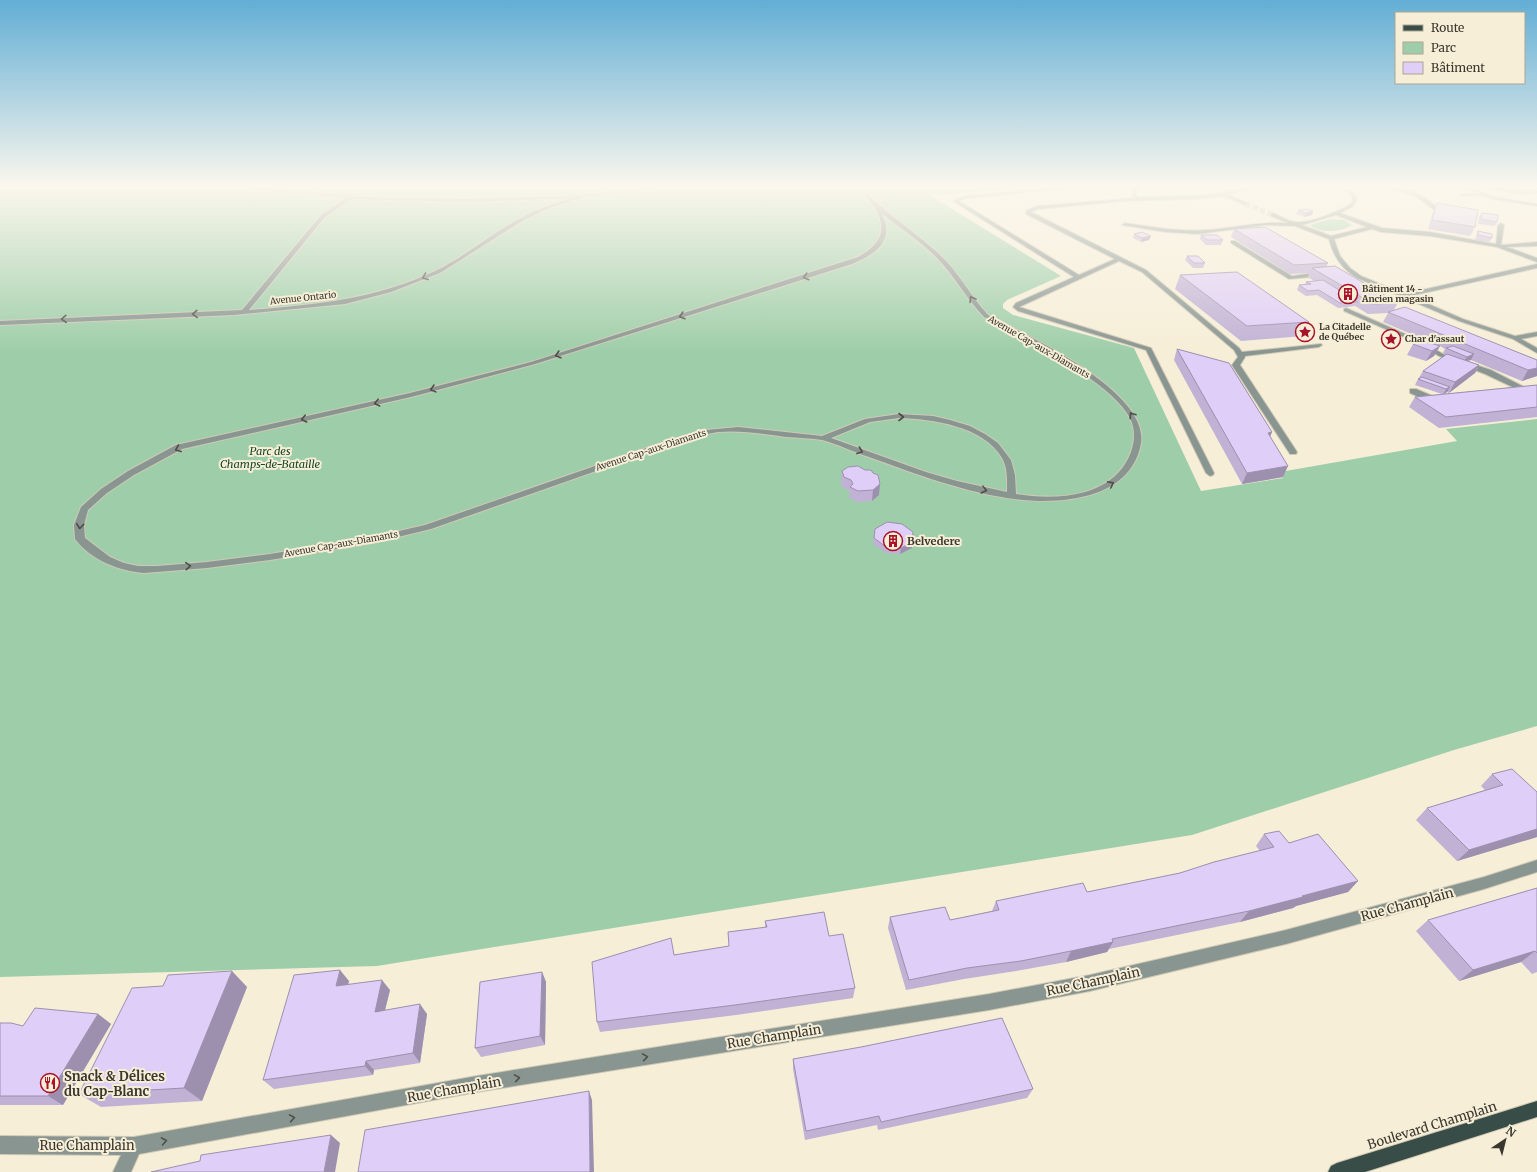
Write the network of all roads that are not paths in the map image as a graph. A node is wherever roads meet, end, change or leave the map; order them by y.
1 (301, 243) edge
2 (484, 243) edge
3 (880, 243) edge
4 (921, 243) edge
5 (1022, 243) edge
6 (1087, 243) edge
7 (1234, 243) edge
8 (1333, 243) edge
9 (1479, 243) edge
10 (1498, 243) edge
11 (1537, 244) edge
12 (1498, 246) junction
13 (1529, 250) dead end
14 (1119, 259) junction
15 (1537, 260) edge
16 (1537, 266) edge
17 (1330, 273) edge
18 (1078, 277) junction
19 (1402, 296) junction
20 (1346, 310) edge
21 (244, 312) junction
22 (0, 323) edge
23 (1537, 334) edge
24 (1515, 338) junction
25 (1319, 345) dead end
26 (1537, 351) edge
27 (1241, 354) junction
28 (1413, 390) dead end
29 (1509, 391) edge
30 (1447, 398) edge
31 (824, 438) junction
32 (1293, 452) dead end
33 (1210, 473) dead end
34 (1012, 495) junction
35 (1537, 866) edge
36 (1537, 1109) edge
37 (0, 1145) edge
38 (134, 1146) junction
39 (122, 1172) edge
40 (1337, 1172) edge

1 - 21 street
2 -> 21 street, Avenue Ontario
3 -> 31 street, Avenue Cap-aux-Diamants
34 -> 4 street, Avenue Cap-aux-Diamants
5 - 18 street
6 - 14 street
7 - 17 street
8 - 19 street
9 - 12 street
10 - 12 street
11 - 12 street
12 - 13 street
12 - 15 street
14 - 18 street
14 - 27 street
16 - 19 street
18 - 33 street
19 - 24 street
20 - 29 street
21 -> 22 street, Avenue Ontario
23 - 24 street
24 - 26 street
25 - 27 street
27 - 32 street
28 - 30 street
31 -> 34 street, Avenue Cap-aux-Diamants
31 -> 34 street
38 -> 35 street, Rue Champlain
36 - 40 main road, Boulevard Champlain
37 - 38 street, Rue Champlain
38 - 39 street

